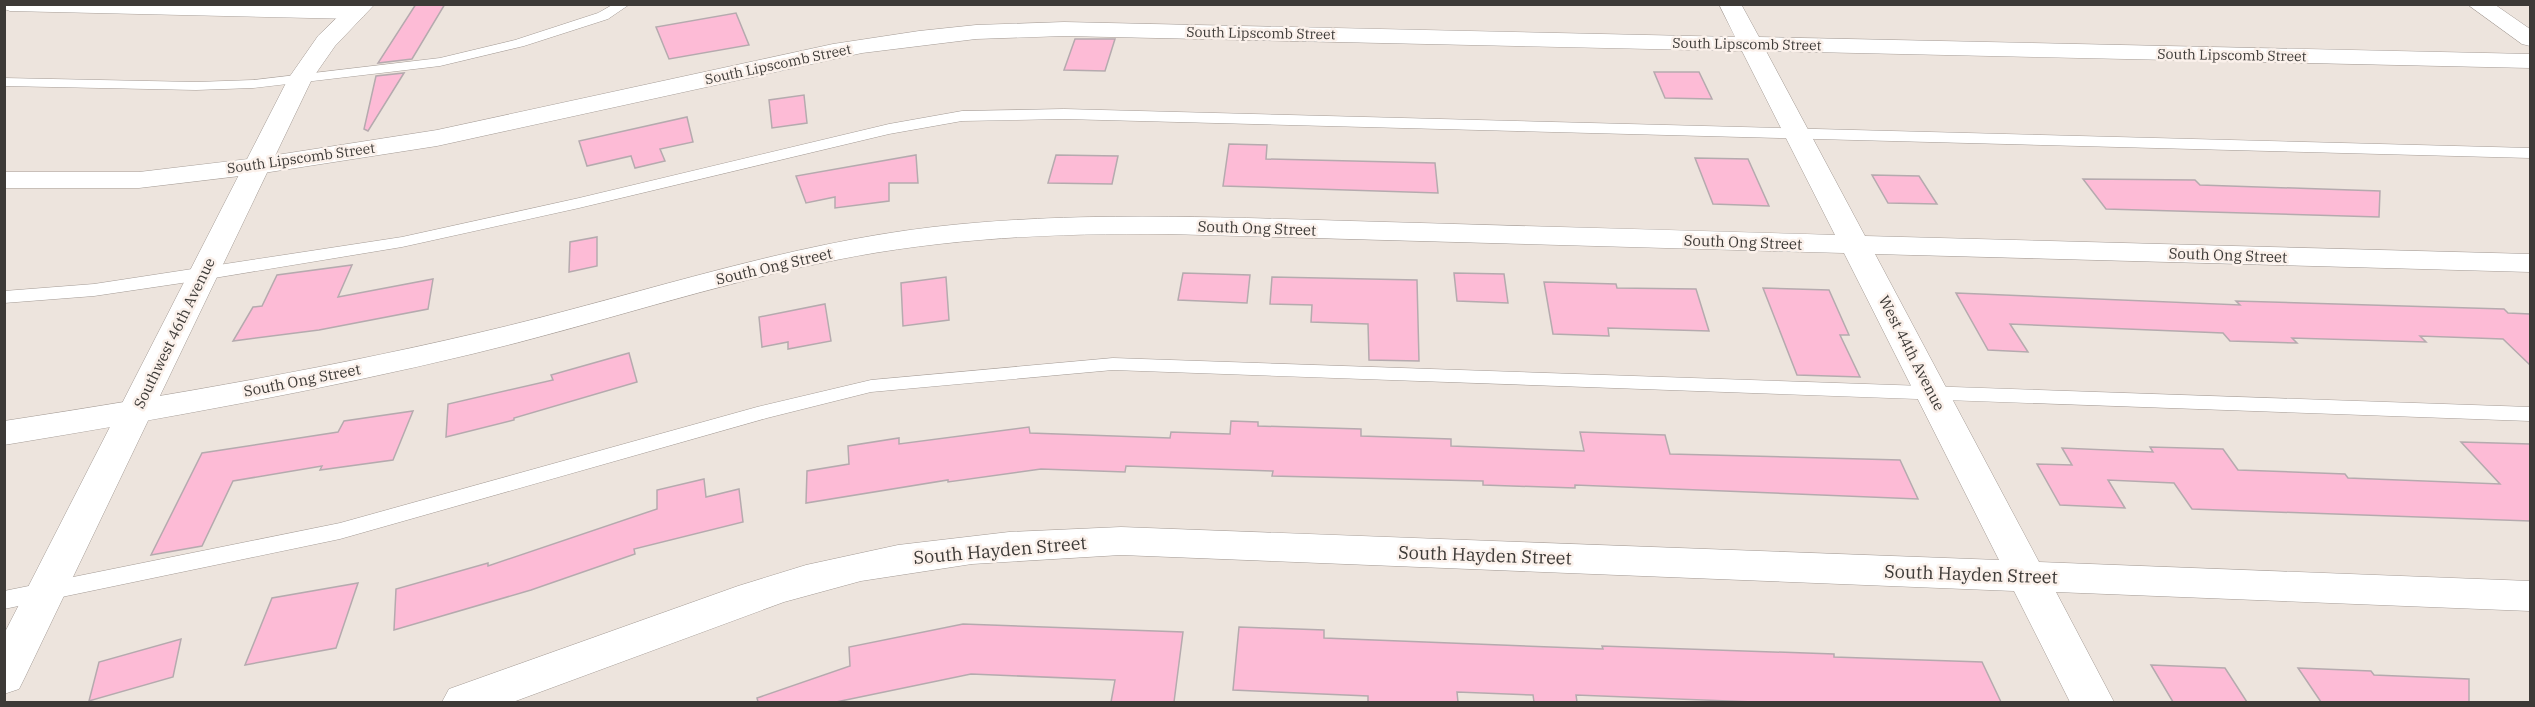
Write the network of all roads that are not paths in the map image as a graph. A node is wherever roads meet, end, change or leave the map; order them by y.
1 (10, 4) edge
2 (624, 4) edge
3 (1730, 4) edge
4 (2478, 4) edge
5 (359, 8) edge
6 (2530, 39) edge
7 (1751, 44) junction
8 (2530, 61) edge
9 (300, 79) junction
10 (4, 82) edge
11 (1797, 134) junction
12 (2530, 153) edge
13 (257, 166) junction
14 (4, 180) edge
15 (1856, 245) junction
16 (2530, 263) edge
17 (202, 275) junction
18 (4, 297) edge
19 (1932, 392) junction
20 (134, 412) junction
21 (2530, 414) edge
22 (4, 433) edge
23 (2028, 577) junction
24 (46, 593) junction
25 (2530, 596) edge
26 (4, 600) edge
27 (4, 676) edge
28 (464, 702) edge
29 (2092, 702) edge

1 - 5 street
2 - 9 lane
3 - 7 street, West 44th Avenue
4 - 6 street
5 - 9 street, Southwest 46th Avenue
7 - 8 street, South Lipscomb Street
7 - 11 street, West 44th Avenue
7 - 13 street, South Lipscomb Street
9 - 10 lane
9 - 13 street, Southwest 46th Avenue
11 - 12 lane
11 - 15 street, West 44th Avenue
11 - 17 lane
13 - 14 street, South Lipscomb Street
13 - 17 street, Southwest 46th Avenue
15 - 16 street, South Ong Street
15 - 19 street, West 44th Avenue
15 - 20 street, South Ong Street
17 - 18 lane
17 - 20 street, Southwest 46th Avenue
19 - 21 lane
19 - 23 street, West 44th Avenue
19 - 24 lane
20 - 22 street, South Ong Street
20 - 24 street, Southwest 46th Avenue
23 - 25 street, South Hayden Street
23 - 28 street, South Hayden Street
23 - 29 street, West 44th Avenue
24 - 26 lane
24 - 27 street, Southwest 46th Avenue

